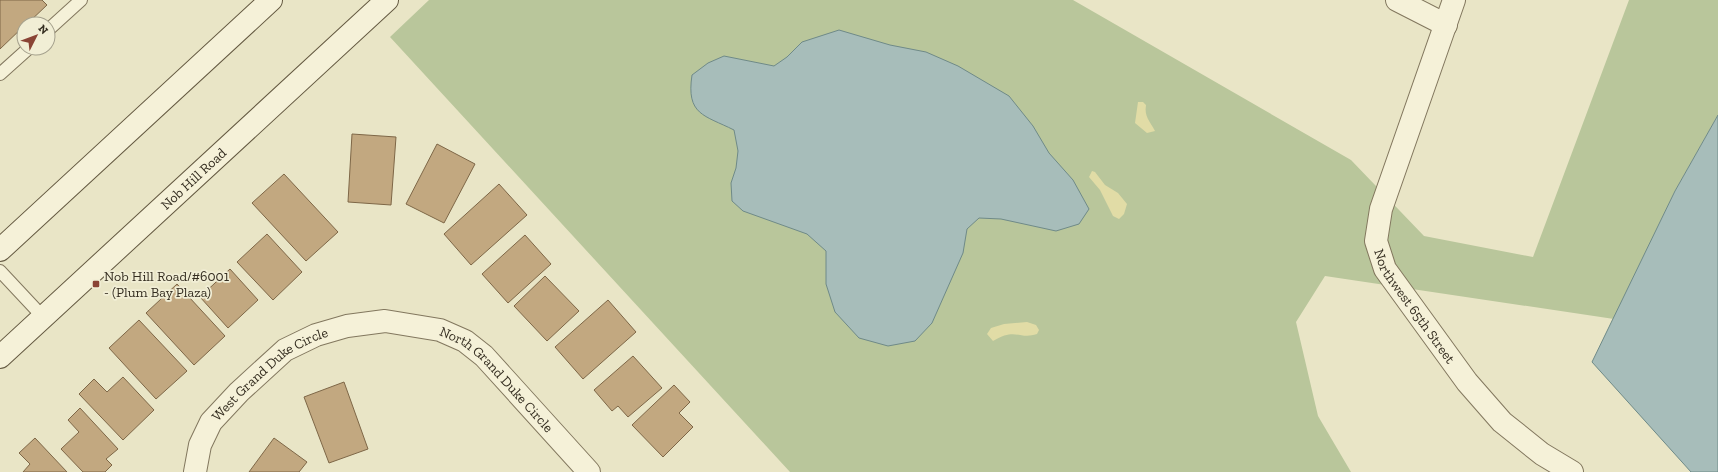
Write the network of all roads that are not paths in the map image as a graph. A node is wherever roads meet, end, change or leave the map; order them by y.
1 (81, 0) edge
2 (271, 0) edge
3 (388, 0) edge
4 (1397, 0) edge
5 (1454, 0) edge
6 (56, 23) edge
7 (1446, 25) junction
8 (20, 56) edge
9 (0, 74) edge
10 (0, 250) edge
11 (0, 271) edge
12 (43, 317) junction
13 (385, 321) joint
14 (0, 357) edge
15 (195, 472) edge
16 (589, 472) edge
17 (1572, 472) edge

1 - 6 lane
2 - 10 street
3 - 12 street, Nob Hill Road
4 - 7 street
5 - 7 street, Northwest 65th Street
7 - 17 street, Northwest 65th Street
8 - 9 lane
11 - 12 lane
12 - 14 street, Nob Hill Road
13 - 15 street, West Grand Duke Circle
13 - 16 street, North Grand Duke Circle

